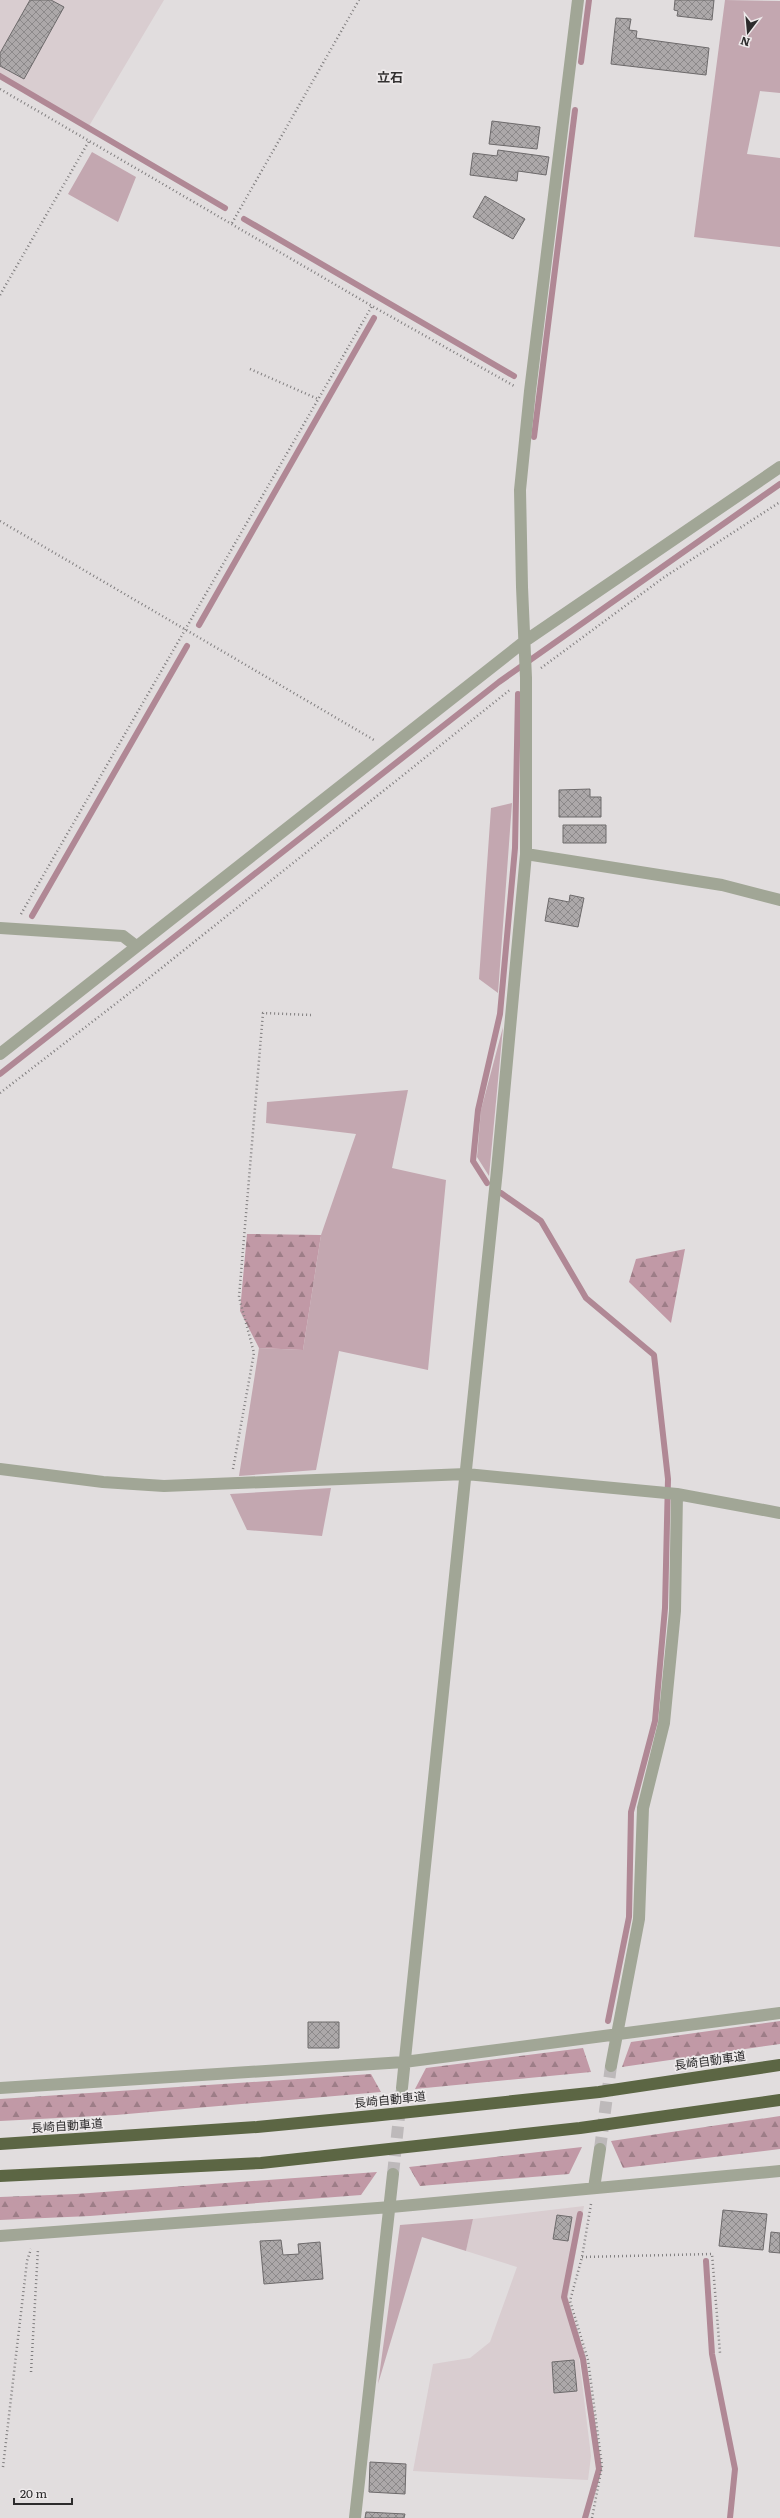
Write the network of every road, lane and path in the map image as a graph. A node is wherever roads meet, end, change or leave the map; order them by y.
1 (359, 0) edge
2 (578, 0) edge
3 (0, 90) edge
4 (89, 141) junction
5 (232, 223) junction
6 (0, 295) edge
7 (372, 306) junction
8 (250, 369) dead end
9 (530, 392) junction
10 (318, 399) junction
11 (780, 467) edge
12 (780, 502) edge
13 (0, 521) edge
14 (184, 630) junction
15 (525, 641) junction
16 (526, 678) junction
17 (388, 748) junction
18 (526, 854) junction
19 (780, 900) edge
20 (0, 928) edge
21 (13, 929) junction
22 (136, 946) junction
23 (311, 1015) dead end
24 (0, 1054) edge
25 (0, 1093) edge
26 (0, 1469) edge
27 (466, 1474) junction
28 (230, 1483) junction
29 (677, 1494) junction
30 (780, 1513) edge
31 (780, 2013) edge
32 (616, 2035) junction
33 (404, 2062) junction
34 (780, 2065) edge
35 (611, 2066) tunnel mouth
36 (0, 2088) edge
37 (402, 2088) tunnel mouth
38 (780, 2100) edge
39 (0, 2144) edge
40 (600, 2149) tunnel mouth
41 (780, 2171) edge
42 (393, 2174) tunnel mouth
43 (0, 2176) edge
44 (594, 2188) junction
45 (391, 2207) junction
46 (36, 2233) junction
47 (0, 2236) edge
48 (582, 2257) junction
49 (720, 2353) dead end
50 (31, 2372) dead end
51 (3, 2467) dead end
52 (355, 2518) edge
53 (592, 2518) edge

1 - 5 path
2 - 9 street
3 - 4 path
4 - 5 path
4 - 6 path
5 - 7 path
7 - 9 path
7 - 10 path
8 - 10 path
9 - 15 street
10 - 14 path
11 - 15 street
12 - 16 path
13 - 14 path
14 - 17 path
14 - 21 path
15 - 16 street
15 - 17 street
16 - 18 street
16 - 25 path
17 - 22 street
18 - 19 street
18 - 27 street
20 - 21 street
21 - 22 street
22 - 24 street
23 - 28 path
26 - 28 street
27 - 28 street
27 - 29 street
27 - 33 street
29 - 30 street
29 - 32 street
31 - 32 street
32 - 33 street
32 - 35 street
33 - 36 street
33 - 37 street
34 - 39 highway, 長崎自動車道
38 - 43 highway
40 - 44 street
41 - 44 street
42 - 45 street
44 - 45 street
44 - 48 path
45 - 46 street
45 - 52 street
46 - 47 street
46 - 50 path
46 - 51 path
48 - 49 path
48 - 53 path

